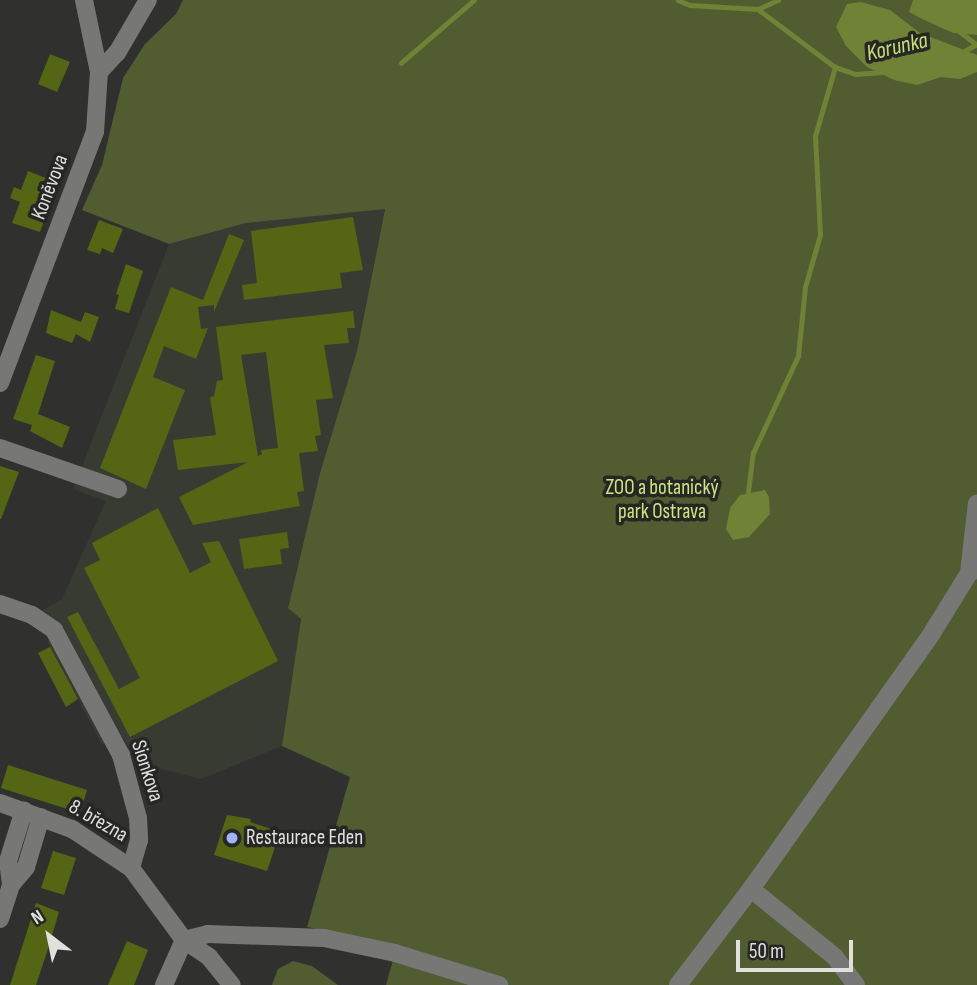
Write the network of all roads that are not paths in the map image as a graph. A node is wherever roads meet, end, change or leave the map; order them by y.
1 (84, 0) edge
2 (148, 0) edge
3 (99, 72) junction
4 (0, 383) edge
5 (0, 448) edge
6 (118, 489) dead end
7 (977, 503) edge
8 (973, 571) edge
9 (0, 604) edge
10 (0, 803) edge
11 (32, 814) junction
12 (131, 868) junction
13 (751, 889) junction
14 (0, 919) edge
15 (184, 940) junction
16 (164, 985) edge
17 (232, 985) edge
18 (499, 985) edge
19 (678, 985) edge
20 (856, 985) edge

1 - 3 street, Koněvova
2 - 3 street
3 - 4 street, Koněvova
5 - 6 street
7 - 8 street
8 - 13 street
9 - 12 street, Sionkova
10 - 11 street, 8. března
11 - 12 street, 8. března
11 - 14 street
12 - 15 street
13 - 19 street
13 - 20 street
15 - 16 street
15 - 17 street
15 - 18 street

